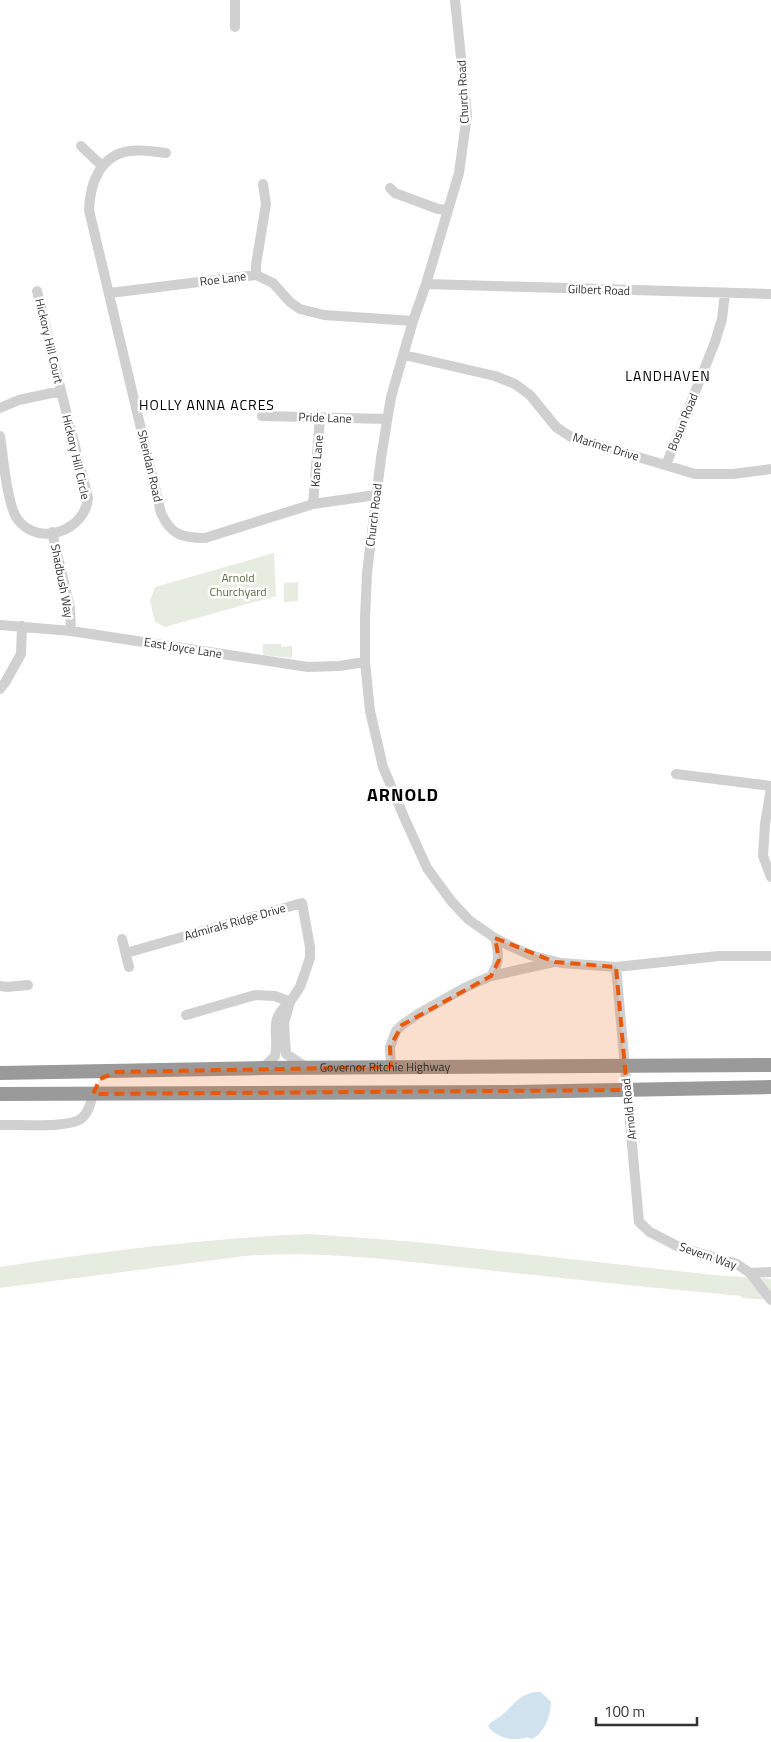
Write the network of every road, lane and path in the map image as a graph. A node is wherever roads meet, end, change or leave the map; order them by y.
1 (235, 0) edge
2 (455, 0) edge
3 (235, 27) dead end
4 (81, 146) dead end
5 (166, 153) dead end
6 (102, 166) junction
7 (263, 184) dead end
8 (390, 188) dead end
9 (448, 210) junction
10 (256, 275) junction
11 (426, 284) junction
12 (37, 291) dead end
13 (110, 293) junction
14 (725, 293) junction
15 (771, 294) edge
16 (413, 321) junction
17 (404, 355) junction
18 (60, 391) junction
19 (0, 408) edge
20 (262, 416) dead end
21 (320, 418) junction
22 (387, 420) junction
23 (0, 436) edge
24 (666, 465) junction
25 (771, 469) edge
26 (376, 495) junction
27 (313, 504) junction
28 (52, 532) junction
29 (0, 625) edge
30 (22, 626) junction
31 (71, 630) junction
32 (366, 662) junction
33 (0, 688) edge
34 (676, 774) dead end
35 (771, 787) edge
36 (771, 877) edge
37 (495, 938) junction
38 (122, 940) dead end
39 (126, 953) junction
40 (771, 956) edge
41 (555, 962) junction
42 (130, 967) dead end
43 (616, 967) junction
44 (491, 976) junction
45 (28, 985) dead end
46 (0, 986) edge
47 (290, 1002) junction
48 (186, 1016) dead end
49 (771, 1065) edge
50 (625, 1066) junction
51 (391, 1067) junction
52 (263, 1068) junction
53 (307, 1068) junction
54 (116, 1072) junction
55 (0, 1073) edge
56 (771, 1088) edge
57 (627, 1090) junction
58 (0, 1094) edge
59 (93, 1094) junction
60 (0, 1125) edge
61 (662, 1239) joint
62 (771, 1272) edge
63 (750, 1273) junction
64 (771, 1300) edge

1 - 3 street
2 - 9 street, Church Road
4 - 6 street
5 - 6 street
6 - 13 street, Sheridan Road
7 - 10 street
8 - 9 street
9 - 11 street, Church Road
10 - 13 street, Roe Lane
10 - 16 street, Roe Lane
11 - 14 street, Gilbert Road
11 - 16 street, Church Road
12 - 18 street, Hickory Hill Court
13 - 27 street, Sheridan Road
14 - 15 street, Gilbert Road
14 - 24 street, Bosun Road
16 - 17 street, Church Road
17 - 22 street, Church Road
17 - 24 street, Mariner Drive
18 - 19 street
18 - 28 street, Hickory Hill Circle
20 - 21 street, Pride Lane
21 - 22 street, Pride Lane
21 - 27 street, Kane Lane
22 - 26 street, Church Road
23 - 28 street
24 - 25 street, Mariner Drive
26 - 27 street, Sheridan Road
26 - 32 street, Church Road
28 - 31 street, Shadbush Way
29 - 30 street, East Joyce Lane
30 - 31 street, East Joyce Lane
30 - 33 street
31 - 32 street, East Joyce Lane
32 - 37 street, Church Road
34 - 35 street
35 - 36 street
37 - 41 street, Church Road
37 - 44 street
38 - 39 street
39 - 42 street
39 - 47 street, Admirals Ridge Drive
40 - 43 street
41 - 43 street
41 - 44 street
43 - 50 street, Arnold Road
44 - 51 street
45 - 46 street
47 - 48 street
47 - 52 street, Admirals Ridge Drive
47 - 53 street, Admirals Ridge Drive
49 - 50 highway, Governor Ritchie Highway
50 - 51 highway, Governor Ritchie Highway
50 - 57 street, Arnold Road
51 - 53 highway, Governor Ritchie Highway
52 - 53 highway, Governor Ritchie Highway
52 - 54 highway, Governor Ritchie Highway
54 - 55 highway, Governor Ritchie Highway
54 - 59 highway
56 - 57 highway, Governor Ritchie Highway
57 - 59 highway, Governor Ritchie Highway
57 - 61 street, Arnold Road
58 - 59 highway, Governor Ritchie Highway
59 - 60 street
61 - 63 street, Severn Way
62 - 63 street
63 - 64 street, Severn Way

